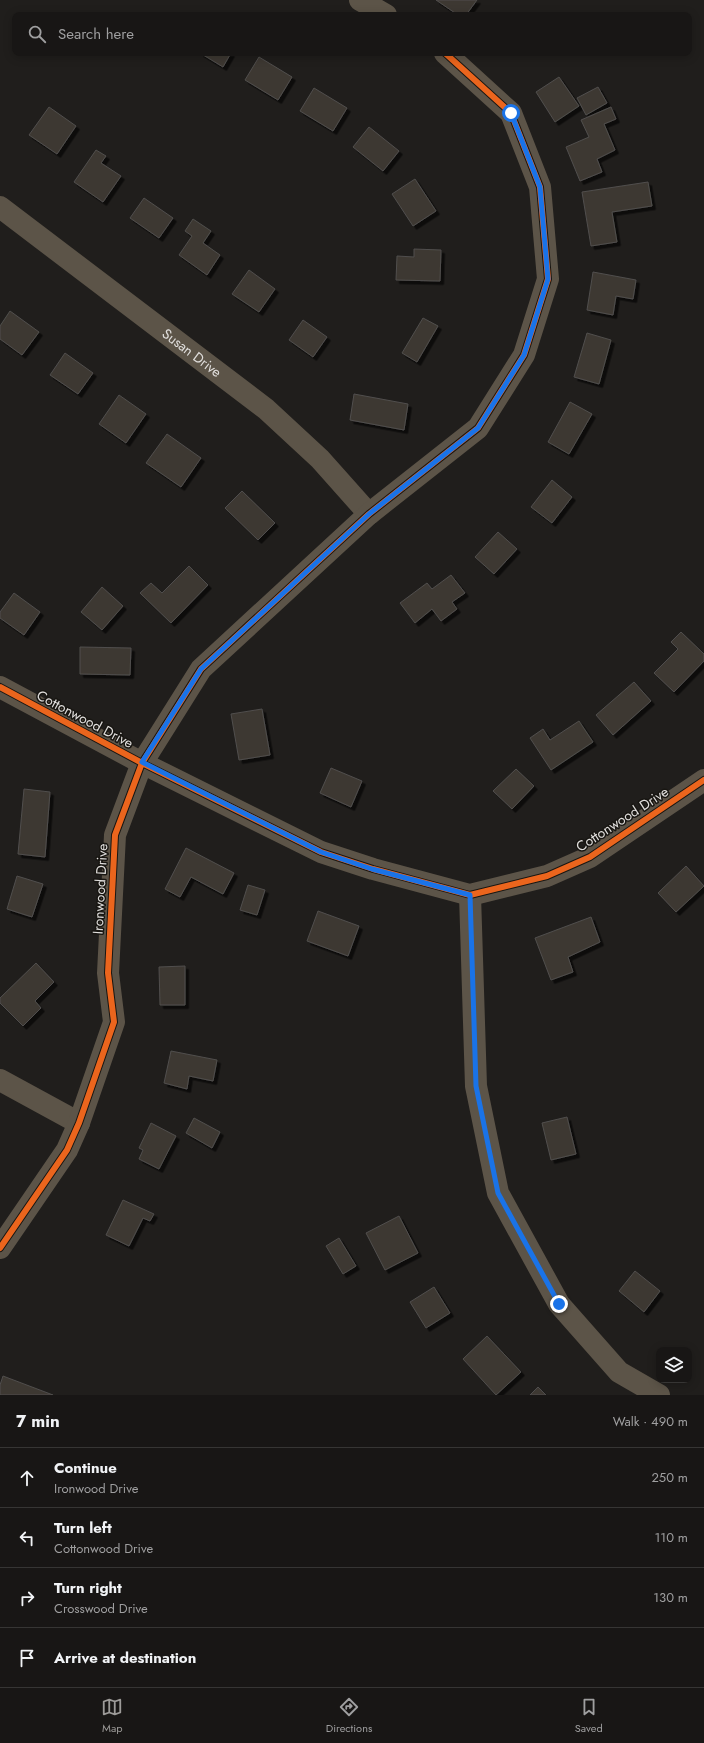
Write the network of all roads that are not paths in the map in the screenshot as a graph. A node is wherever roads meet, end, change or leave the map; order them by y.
1 (360, 0) edge
2 (381, 12) edge
3 (449, 56) edge
4 (0, 207) edge
5 (369, 514) junction
6 (0, 688) edge
7 (142, 762) junction
8 (704, 780) edge
9 (470, 895) junction
10 (0, 1080) edge
11 (79, 1123) junction
12 (0, 1248) edge
13 (658, 1395) edge

1 - 2 street
3 - 5 street, Ironwood Drive
4 - 5 street, Susan Drive
5 - 7 street, Ironwood Drive
6 - 7 street, Cottonwood Drive
7 - 9 street, Cottonwood Drive
7 - 11 street, Ironwood Drive
8 - 9 street, Cottonwood Drive
9 - 13 street
10 - 11 street
11 - 12 street, Ironwood Drive

